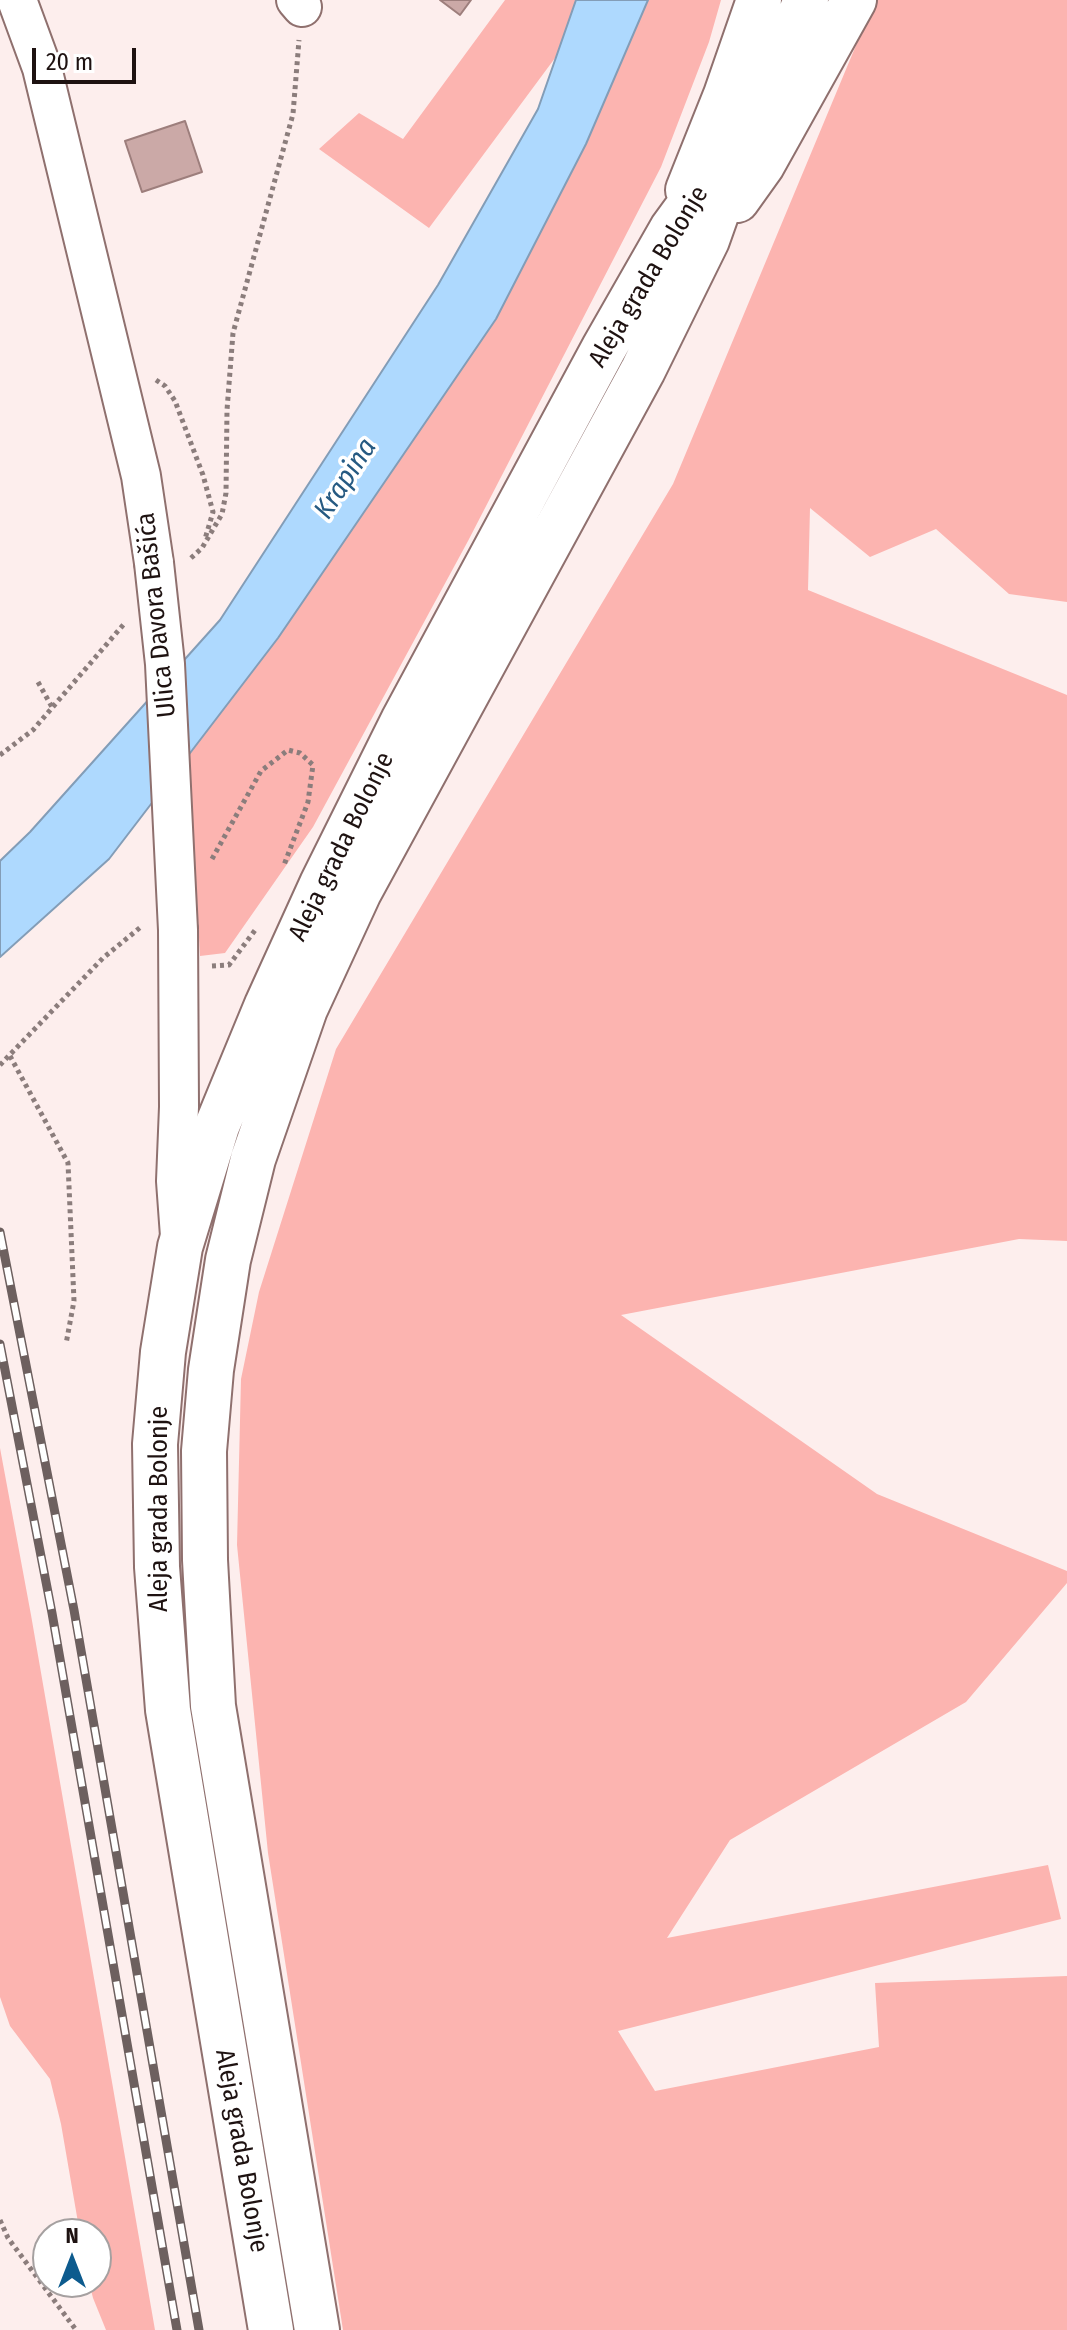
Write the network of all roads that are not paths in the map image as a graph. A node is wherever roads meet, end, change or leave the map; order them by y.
1 (17, 0) edge
2 (759, 0) edge
3 (806, 0) edge
4 (854, 0) edge
5 (690, 235) junction
6 (180, 1247) junction
7 (271, 2330) edge
8 (317, 2330) edge

1 - 6 street, Ulica Davora Bašića, bridge
2 - 5 main road
3 - 5 main road, Aleja grada Bolonje
4 - 5 main road
5 - 6 main road, Aleja grada Bolonje
5 - 8 main road, Aleja grada Bolonje
6 - 7 main road, Aleja grada Bolonje

